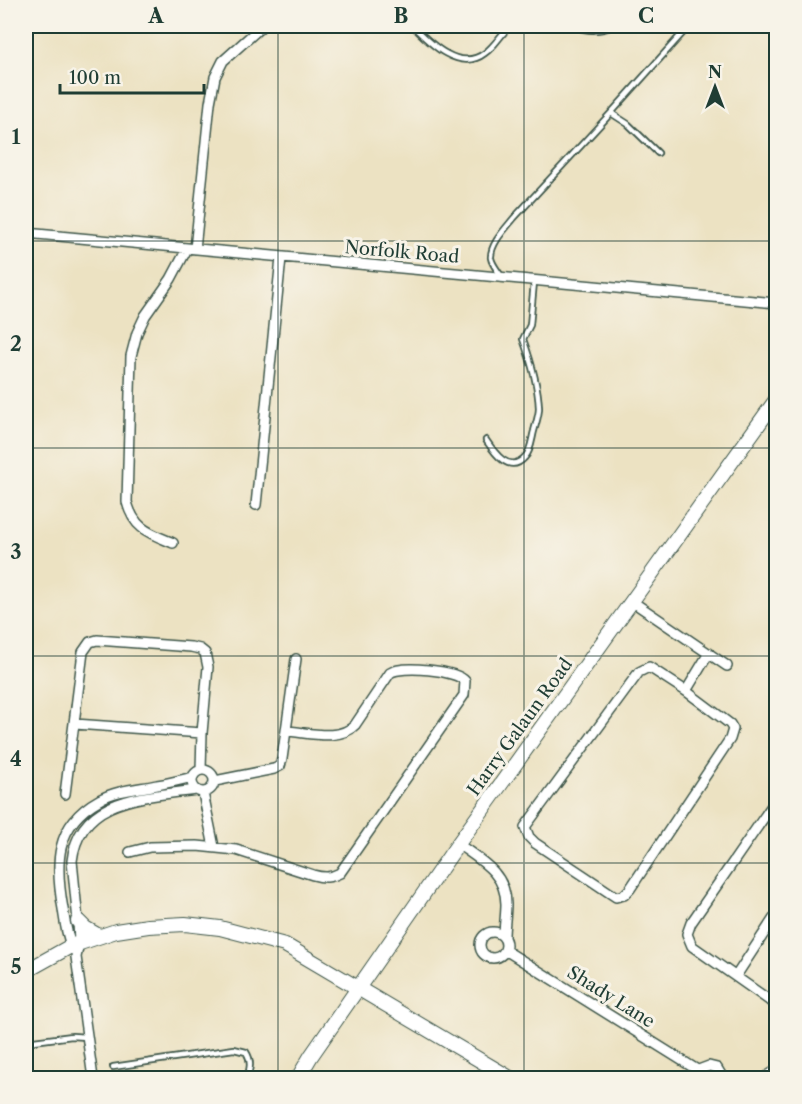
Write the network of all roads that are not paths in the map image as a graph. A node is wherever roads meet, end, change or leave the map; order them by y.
1 (262, 26) edge
2 (413, 26) edge
3 (510, 26) edge
4 (573, 26) edge
5 (612, 26) edge
6 (689, 26) edge
7 (611, 112) junction
8 (658, 153) dead end
9 (26, 233) edge
10 (191, 249) junction
11 (281, 258) junction
12 (502, 278) junction
13 (534, 282) junction
14 (777, 303) edge
15 (777, 400) edge
16 (486, 440) dead end
17 (256, 505) dead end
18 (173, 543) dead end
19 (633, 602) junction
20 (709, 653) junction
21 (296, 659) dead end
22 (727, 666) dead end
23 (686, 691) junction
24 (75, 723) junction
25 (286, 730) junction
26 (202, 733) junction
27 (201, 770) junction
28 (193, 777) junction
29 (215, 781) junction
30 (199, 791) junction
31 (65, 794) dead end
32 (777, 800) edge
33 (458, 844) junction
34 (214, 847) junction
35 (130, 852) dead end
36 (75, 891) junction
37 (60, 893) junction
38 (777, 915) edge
39 (504, 917) junction
40 (78, 921) junction
41 (493, 932) junction
42 (99, 936) junction
43 (504, 937) junction
44 (75, 949) junction
45 (505, 950) junction
46 (26, 971) edge
47 (736, 976) junction
48 (359, 988) junction
49 (777, 1005) edge
50 (87, 1037) junction
51 (26, 1042) edge
52 (113, 1066) dead end
53 (777, 1073) edge
54 (698, 1075) edge
55 (41, 1078) edge
56 (54, 1078) edge
57 (93, 1078) edge
58 (247, 1078) edge
59 (298, 1078) edge
60 (510, 1078) edge
61 (723, 1078) edge
62 (768, 1078) edge

1 - 10 street
2 - 3 lane
4 - 5 lane
6 - 7 lane
7 - 8 lane
7 - 12 lane
9 - 10 street, Norfolk Road
10 - 11 street, Norfolk Road
10 - 18 street
11 - 12 street, Norfolk Road
11 - 17 street
12 - 13 street, Norfolk Road
13 - 14 street, Norfolk Road
13 - 16 lane
15 - 19 main road, Harry Galaun Road
19 - 20 street
19 - 33 main road, Harry Galaun Road
20 - 22 street
20 - 23 street
21 - 25 street
23 - 23 street
24 - 26 street
24 - 26 street
24 - 31 street
25 - 29 street
25 - 34 street
26 - 27 street
27 - 28 street
27 - 29 street
28 - 30 street
28 - 37 street
29 - 30 street
30 - 34 street
30 - 36 street
32 - 47 street
33 - 39 street
33 - 48 main road, Harry Galaun Road
34 - 35 street
36 - 37 street
36 - 40 street
37 - 44 street
38 - 47 street
39 - 41 street, Shady Lane
39 - 43 street
40 - 42 main road
40 - 44 street
41 - 43 street
41 - 45 street, Shady Lane
42 - 44 main road
42 - 48 main road
43 - 45 street
44 - 46 main road
44 - 50 street
45 - 54 street, Shady Lane
47 - 49 street
48 - 59 main road, Harry Galaun Road
48 - 60 main road
50 - 51 lane
50 - 57 street
52 - 58 lane
53 - 62 main road
54 - 61 street, Shady Lane
55 - 56 street

